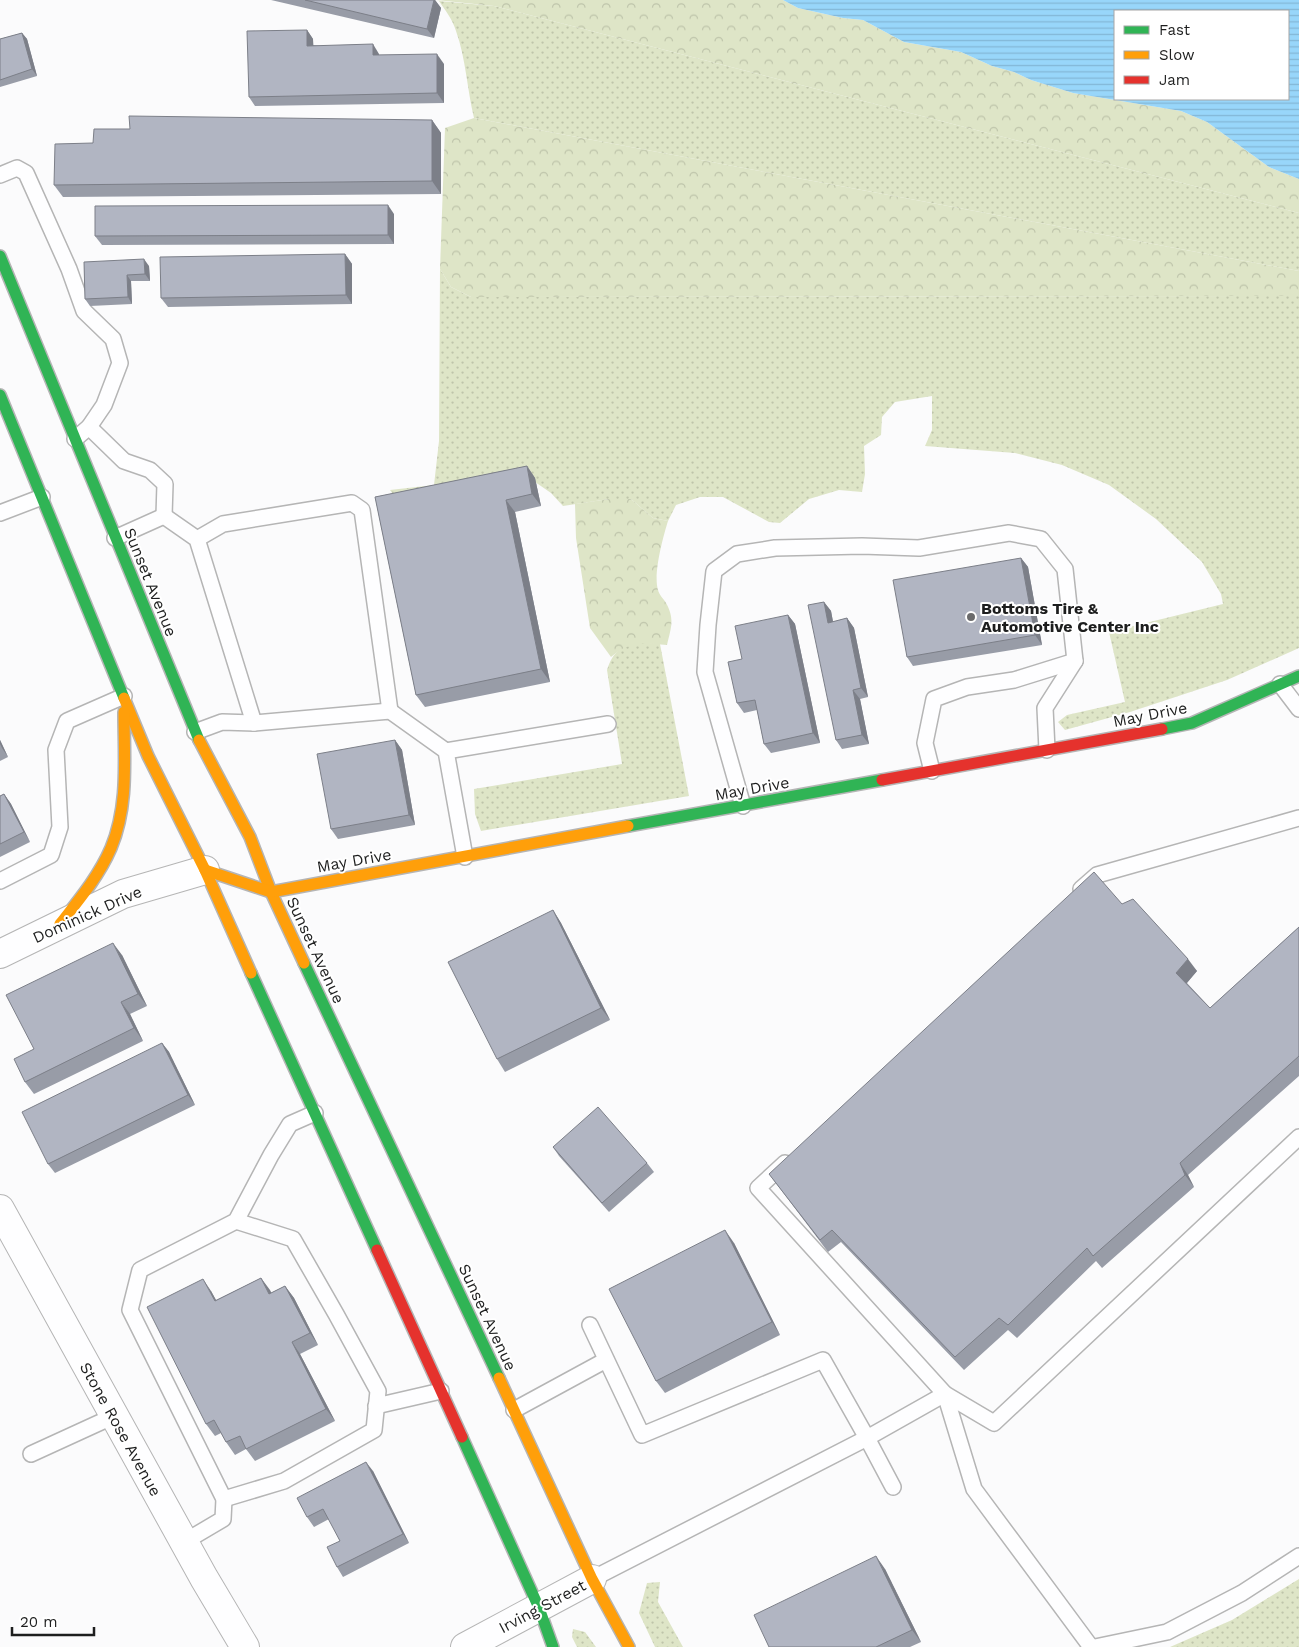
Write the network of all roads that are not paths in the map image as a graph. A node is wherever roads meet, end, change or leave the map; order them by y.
1 (0, 175) edge
2 (0, 256) edge
3 (1, 398) edge
4 (89, 427) junction
5 (75, 439) junction
6 (42, 497) junction
7 (0, 513) edge
8 (164, 516) junction
9 (116, 538) junction
10 (198, 539) junction
11 (1075, 661) junction
12 (1299, 676) edge
13 (1280, 684) junction
14 (124, 696) junction
15 (1299, 709) edge
16 (390, 711) junction
17 (254, 722) junction
18 (608, 724) dead end
19 (195, 732) junction
20 (1047, 750) junction
21 (446, 751) junction
22 (932, 771) junction
23 (743, 806) junction
24 (1299, 818) edge
25 (465, 856) junction
26 (205, 870) junction
27 (0, 881) edge
28 (271, 892) junction
29 (1068, 902) edge
30 (60, 924) junction
31 (0, 954) edge
32 (315, 1113) junction
33 (1299, 1137) edge
34 (794, 1155) edge
35 (0, 1209) edge
36 (236, 1221) junction
37 (590, 1325) dead end
38 (606, 1360) junction
39 (440, 1391) junction
40 (945, 1394) junction
41 (376, 1406) junction
42 (514, 1410) junction
43 (114, 1416) junction
44 (867, 1438) junction
45 (31, 1454) dead end
46 (892, 1487) dead end
47 (224, 1499) junction
48 (184, 1542) junction
49 (1299, 1556) edge
50 (592, 1579) junction
51 (539, 1608) junction
52 (245, 1647) edge
53 (466, 1647) edge
54 (553, 1647) edge
55 (629, 1647) edge
56 (1091, 1647) edge
57 (1095, 1647) edge

1 - 4 lane
2 - 5 main road, Sunset Avenue
3 - 6 main road
4 - 5 lane
4 - 8 lane
5 - 9 main road, Sunset Avenue
6 - 7 lane
6 - 14 main road
8 - 9 lane
8 - 10 lane
9 - 19 main road, Sunset Avenue
10 - 16 lane
10 - 17 lane
11 - 20 lane
11 - 22 lane
11 - 23 lane
12 - 13 main road, May Drive
13 - 15 lane
13 - 20 main road, May Drive
14 - 26 main road
14 - 27 lane
14 - 30 main road
16 - 17 lane
16 - 21 lane
17 - 19 lane
18 - 21 lane
19 - 28 main road, Sunset Avenue
20 - 22 main road, May Drive
21 - 25 lane
22 - 23 main road, May Drive
23 - 25 main road, May Drive
24 - 29 lane
25 - 28 main road, May Drive
26 - 28 main road, May Drive
26 - 30 street, Dominick Drive
26 - 32 main road
28 - 42 main road, Sunset Avenue
30 - 31 street, Dominick Drive
32 - 36 lane
32 - 39 main road
33 - 40 lane
34 - 40 lane
35 - 43 street, Stone Rose Avenue
36 - 41 lane
36 - 47 lane
37 - 38 lane
38 - 42 lane
38 - 44 lane
39 - 41 lane
39 - 51 main road
40 - 44 lane
40 - 56 lane
41 - 47 lane
42 - 50 main road, Sunset Avenue
43 - 45 lane
43 - 48 street, Stone Rose Avenue
44 - 46 lane
44 - 50 lane
47 - 48 lane
48 - 52 street, Stone Rose Avenue
49 - 57 lane
50 - 51 street, Irving Street
50 - 55 main road, Sunset Avenue
51 - 53 street, Irving Street
51 - 54 main road

